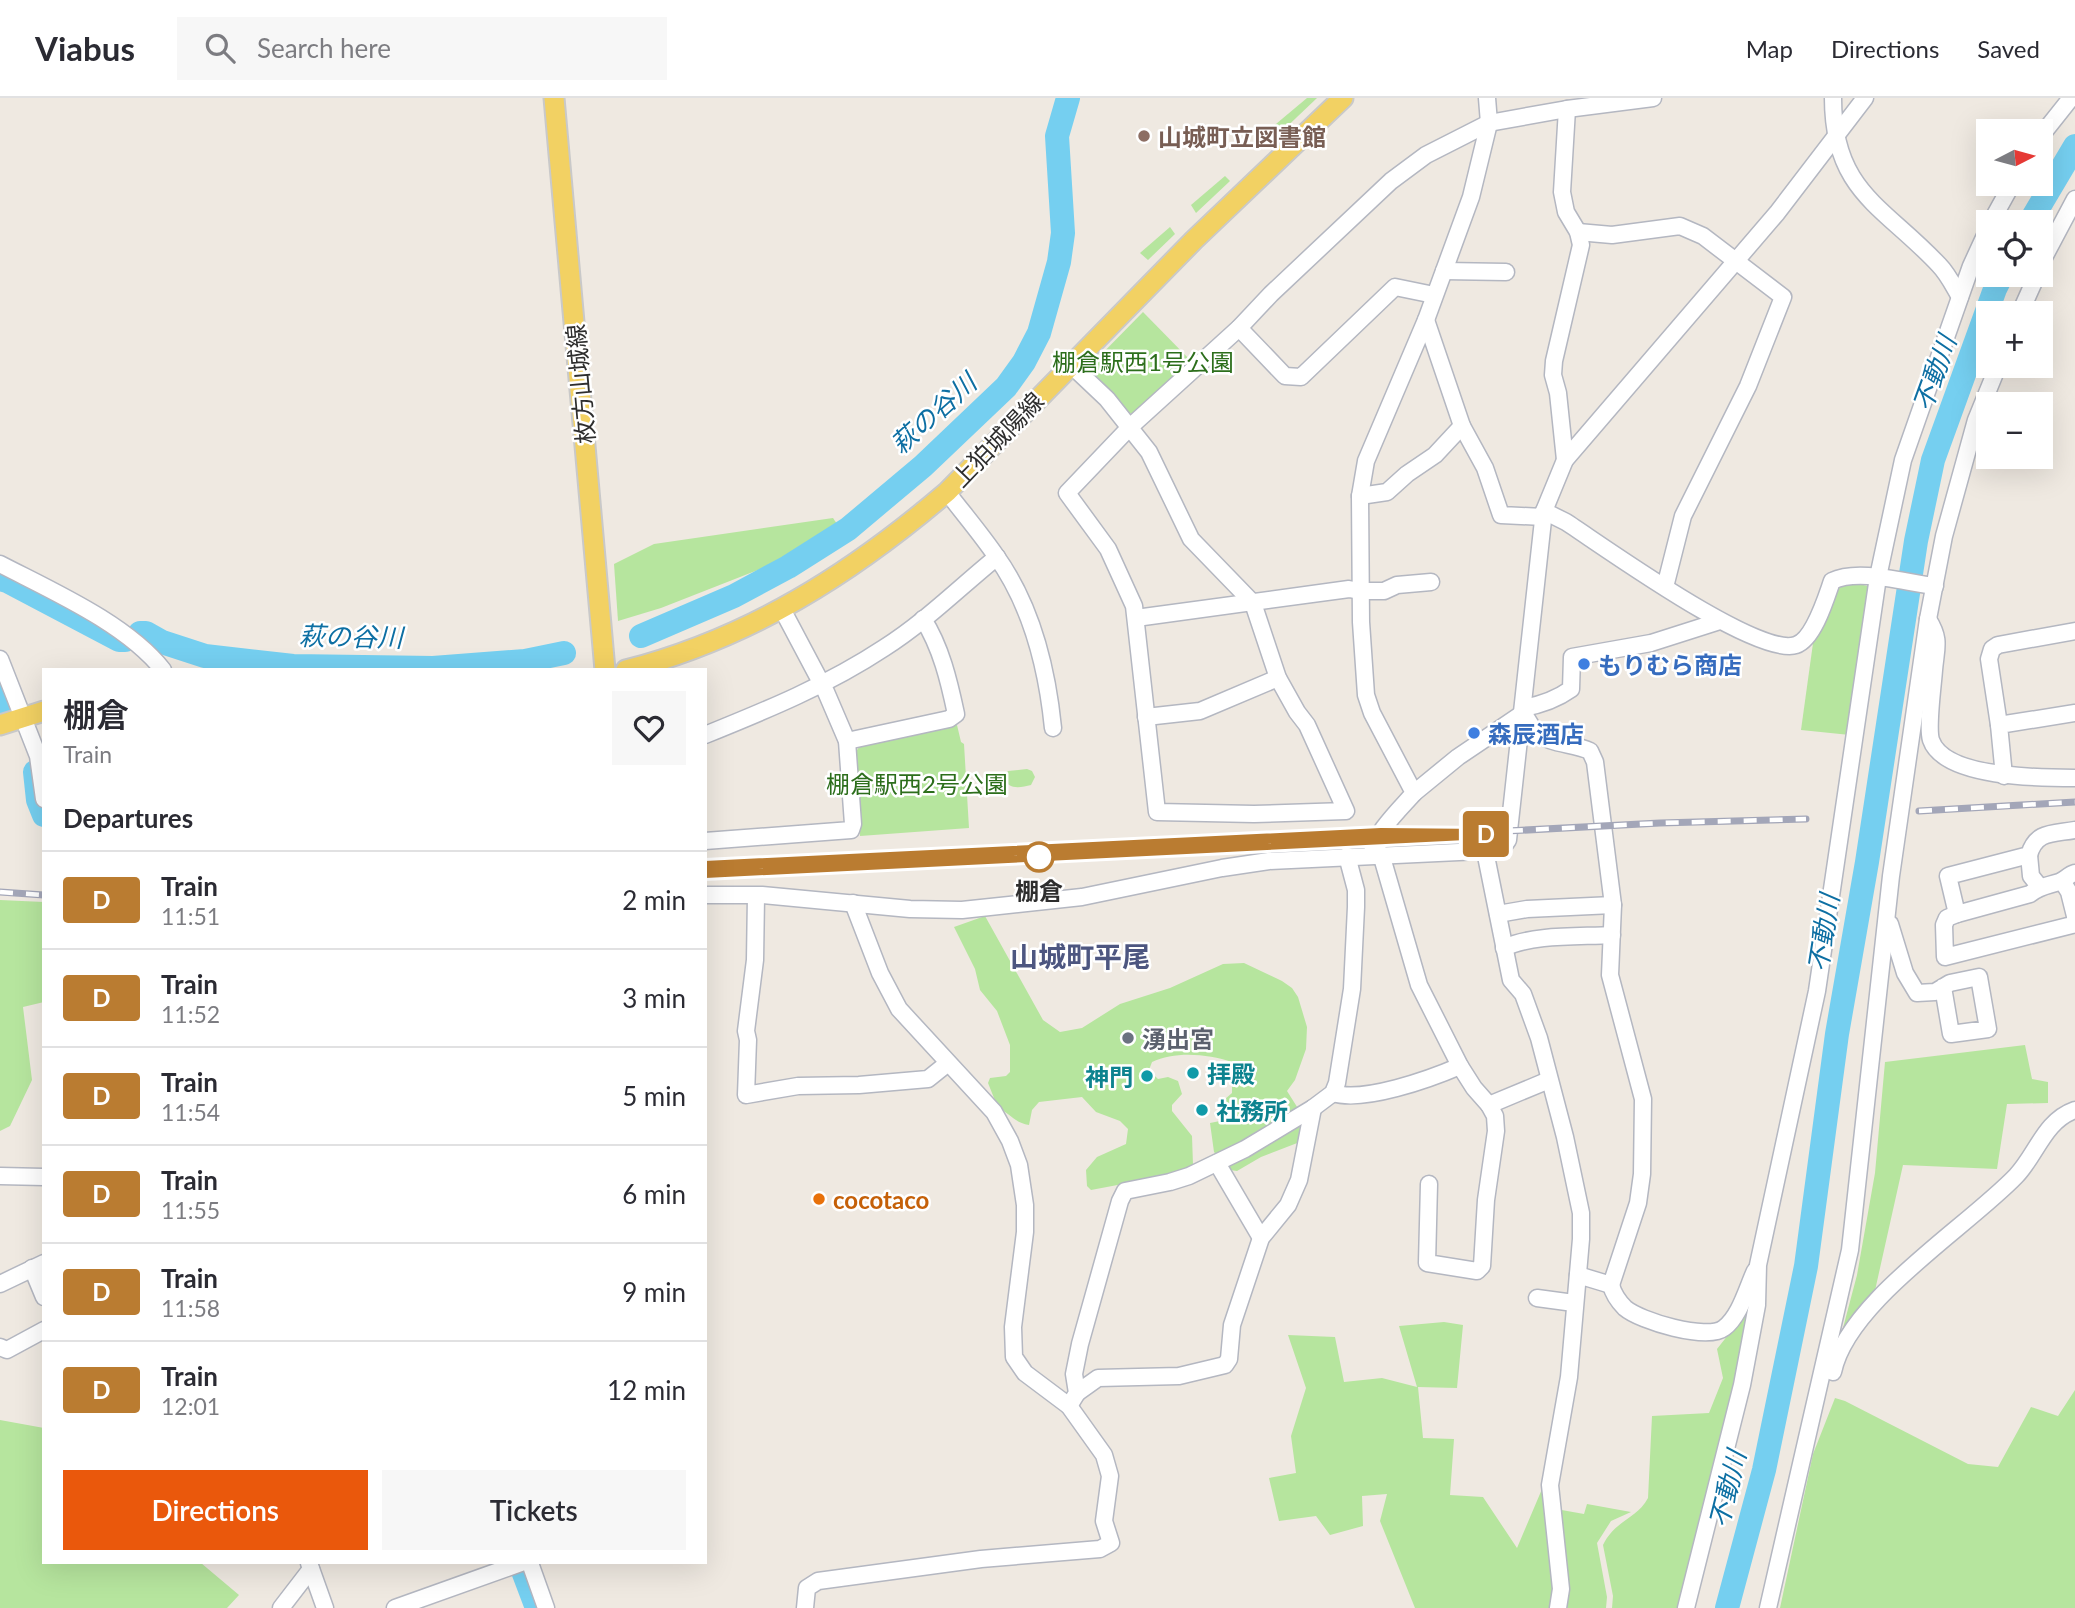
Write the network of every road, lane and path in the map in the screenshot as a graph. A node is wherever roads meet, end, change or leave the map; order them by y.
1 (554, 98) edge
2 (1343, 98) edge
3 (1487, 98) edge
4 (1653, 98) edge
5 (1833, 98) edge
6 (1865, 98) edge
7 (2071, 98) edge
8 (1567, 109) junction
9 (2053, 121) edge
10 (1489, 123) junction
11 (1835, 138) junction
12 (2075, 199) edge
13 (1578, 232) junction
14 (2053, 240) edge
15 (1976, 255) edge
16 (1735, 262) junction
17 (1444, 271) junction
18 (1506, 272) dead end
19 (1434, 295) junction
20 (1961, 297) junction
21 (1426, 320) junction
22 (1239, 328) junction
23 (1070, 364) junction
24 (1993, 378) edge
25 (1462, 426) junction
26 (1130, 427) junction
27 (1565, 460) junction
28 (947, 492) junction
29 (1360, 496) junction
30 (1543, 514) junction
31 (997, 557) junction
32 (0, 564) edge
33 (1882, 578) junction
34 (1431, 582) dead end
35 (1931, 585) junction
36 (1665, 587) junction
37 (1360, 591) junction
38 (1253, 603) junction
39 (782, 609) junction
40 (1136, 618) junction
41 (923, 619) junction
42 (1928, 619) junction
43 (1720, 621) junction
44 (2075, 632) edge
45 (0, 659) edge
46 (161, 668) edge
47 (605, 668) edge
48 (633, 668) edge
49 (1278, 678) junction
50 (820, 685) junction
51 (1523, 710) junction
52 (2075, 713) edge
53 (34, 714) edge
54 (1146, 717) junction
55 (0, 725) edge
56 (1999, 725) junction
57 (1054, 728) dead end
58 (707, 734) edge
59 (847, 741) junction
60 (2004, 776) junction
61 (2075, 778) edge
62 (42, 785) edge
63 (1414, 793) junction
64 (2075, 830) edge
65 (707, 841) edge
66 (1485, 850) junction
67 (1377, 855) junction
68 (2029, 855) junction
69 (1347, 856) junction
70 (2068, 877) edge
71 (2039, 886) junction
72 (707, 895) edge
73 (756, 896) junction
74 (853, 904) junction
75 (1613, 905) junction
76 (1887, 911) junction
77 (1498, 914) junction
78 (1957, 914) junction
79 (2075, 918) edge
80 (1612, 935) junction
81 (1504, 948) junction
82 (1943, 987) dead end
83 (948, 1063) junction
84 (1460, 1066) junction
85 (1549, 1080) junction
86 (1332, 1093) junction
87 (1489, 1105) junction
88 (1313, 1108) junction
89 (2075, 1110) edge
90 (1217, 1163) junction
91 (0, 1176) edge
92 (42, 1177) edge
93 (1429, 1184) dead end
94 (1261, 1238) junction
95 (38, 1265) edge
96 (1758, 1265) junction
97 (1578, 1275) junction
98 (0, 1284) edge
99 (1611, 1285) junction
100 (42, 1286) edge
101 (1537, 1298) dead end
102 (1574, 1303) junction
103 (42, 1331) edge
104 (0, 1347) edge
105 (1073, 1399) junction
106 (1814, 1414) junction
107 (519, 1564) edge
108 (530, 1564) edge
109 (310, 1566) edge
110 (429, 1603) edge
111 (281, 1608) edge
112 (325, 1608) edge
113 (395, 1608) edge
114 (546, 1608) edge
115 (805, 1608) edge
116 (1558, 1608) edge
117 (1686, 1608) edge
118 (1768, 1608) edge

1 - 47 main road, 枚方山城線
2 - 23 main road, 上狛城陽線
3 - 10 street
4 - 8 street
5 - 11 street
6 - 11 street
7 - 9 street
8 - 10 street
8 - 13 street
10 - 17 street
10 - 22 street
11 - 16 street
11 - 20 street
12 - 14 street
13 - 16 street
13 - 27 street
15 - 20 street
16 - 27 street
16 - 36 street
17 - 18 street
17 - 19 street
19 - 21 street
19 - 22 street
20 - 33 street
21 - 25 street
21 - 29 street
22 - 26 street
23 - 26 street
23 - 28 main road, 上狛城陽線
24 - 35 street
25 - 29 street
25 - 30 street
26 - 38 street
26 - 40 street
27 - 30 street
28 - 31 street
28 - 39 main road, 上狛城陽線
29 - 37 street
30 - 36 street
30 - 51 street
31 - 41 street
31 - 57 street
32 - 46 street
33 - 35 street
33 - 43 street
33 - 96 street
34 - 37 street
35 - 42 street
36 - 43 street
37 - 38 street
37 - 63 street
38 - 40 street
38 - 49 street
39 - 48 main road, 上狛城陽線
39 - 50 street
40 - 54 street
41 - 50 street
41 - 59 street
42 - 60 street
42 - 76 street
43 - 51 street
44 - 56 street
45 - 53 street
49 - 54 street
49 - 54 street
50 - 58 street
50 - 59 street
51 - 63 street
51 - 66 street
51 - 75 street
52 - 56 street
53 - 55 main road
53 - 62 street
56 - 60 street
59 - 65 street
60 - 61 street
63 - 67 street
64 - 68 street
66 - 67 street
66 - 77 street
67 - 69 street
67 - 84 street
68 - 71 street
68 - 78 street
69 - 74 street
69 - 86 street
70 - 71 street
70 - 79 street
71 - 78 street
72 - 73 street
73 - 74 street
73 - 83 street
74 - 83 street
75 - 77 street
75 - 80 street
76 - 82 street
76 - 106 street
77 - 81 street
78 - 79 street
80 - 81 street
80 - 99 street
81 - 85 street
83 - 105 street
84 - 86 street
84 - 87 street
85 - 87 street
85 - 97 street
86 - 88 street
87 - 93 street
88 - 90 street
88 - 94 street
89 - 106 street
90 - 94 street
90 - 105 street
91 - 92 street
94 - 105 street
95 - 98 street
95 - 100 street
96 - 99 street
96 - 117 street
97 - 99 street
97 - 102 street
101 - 102 street
102 - 116 street
103 - 104 street
105 - 115 street
106 - 118 street
107 - 110 street
108 - 114 street
109 - 111 street
109 - 112 street
110 - 113 street

